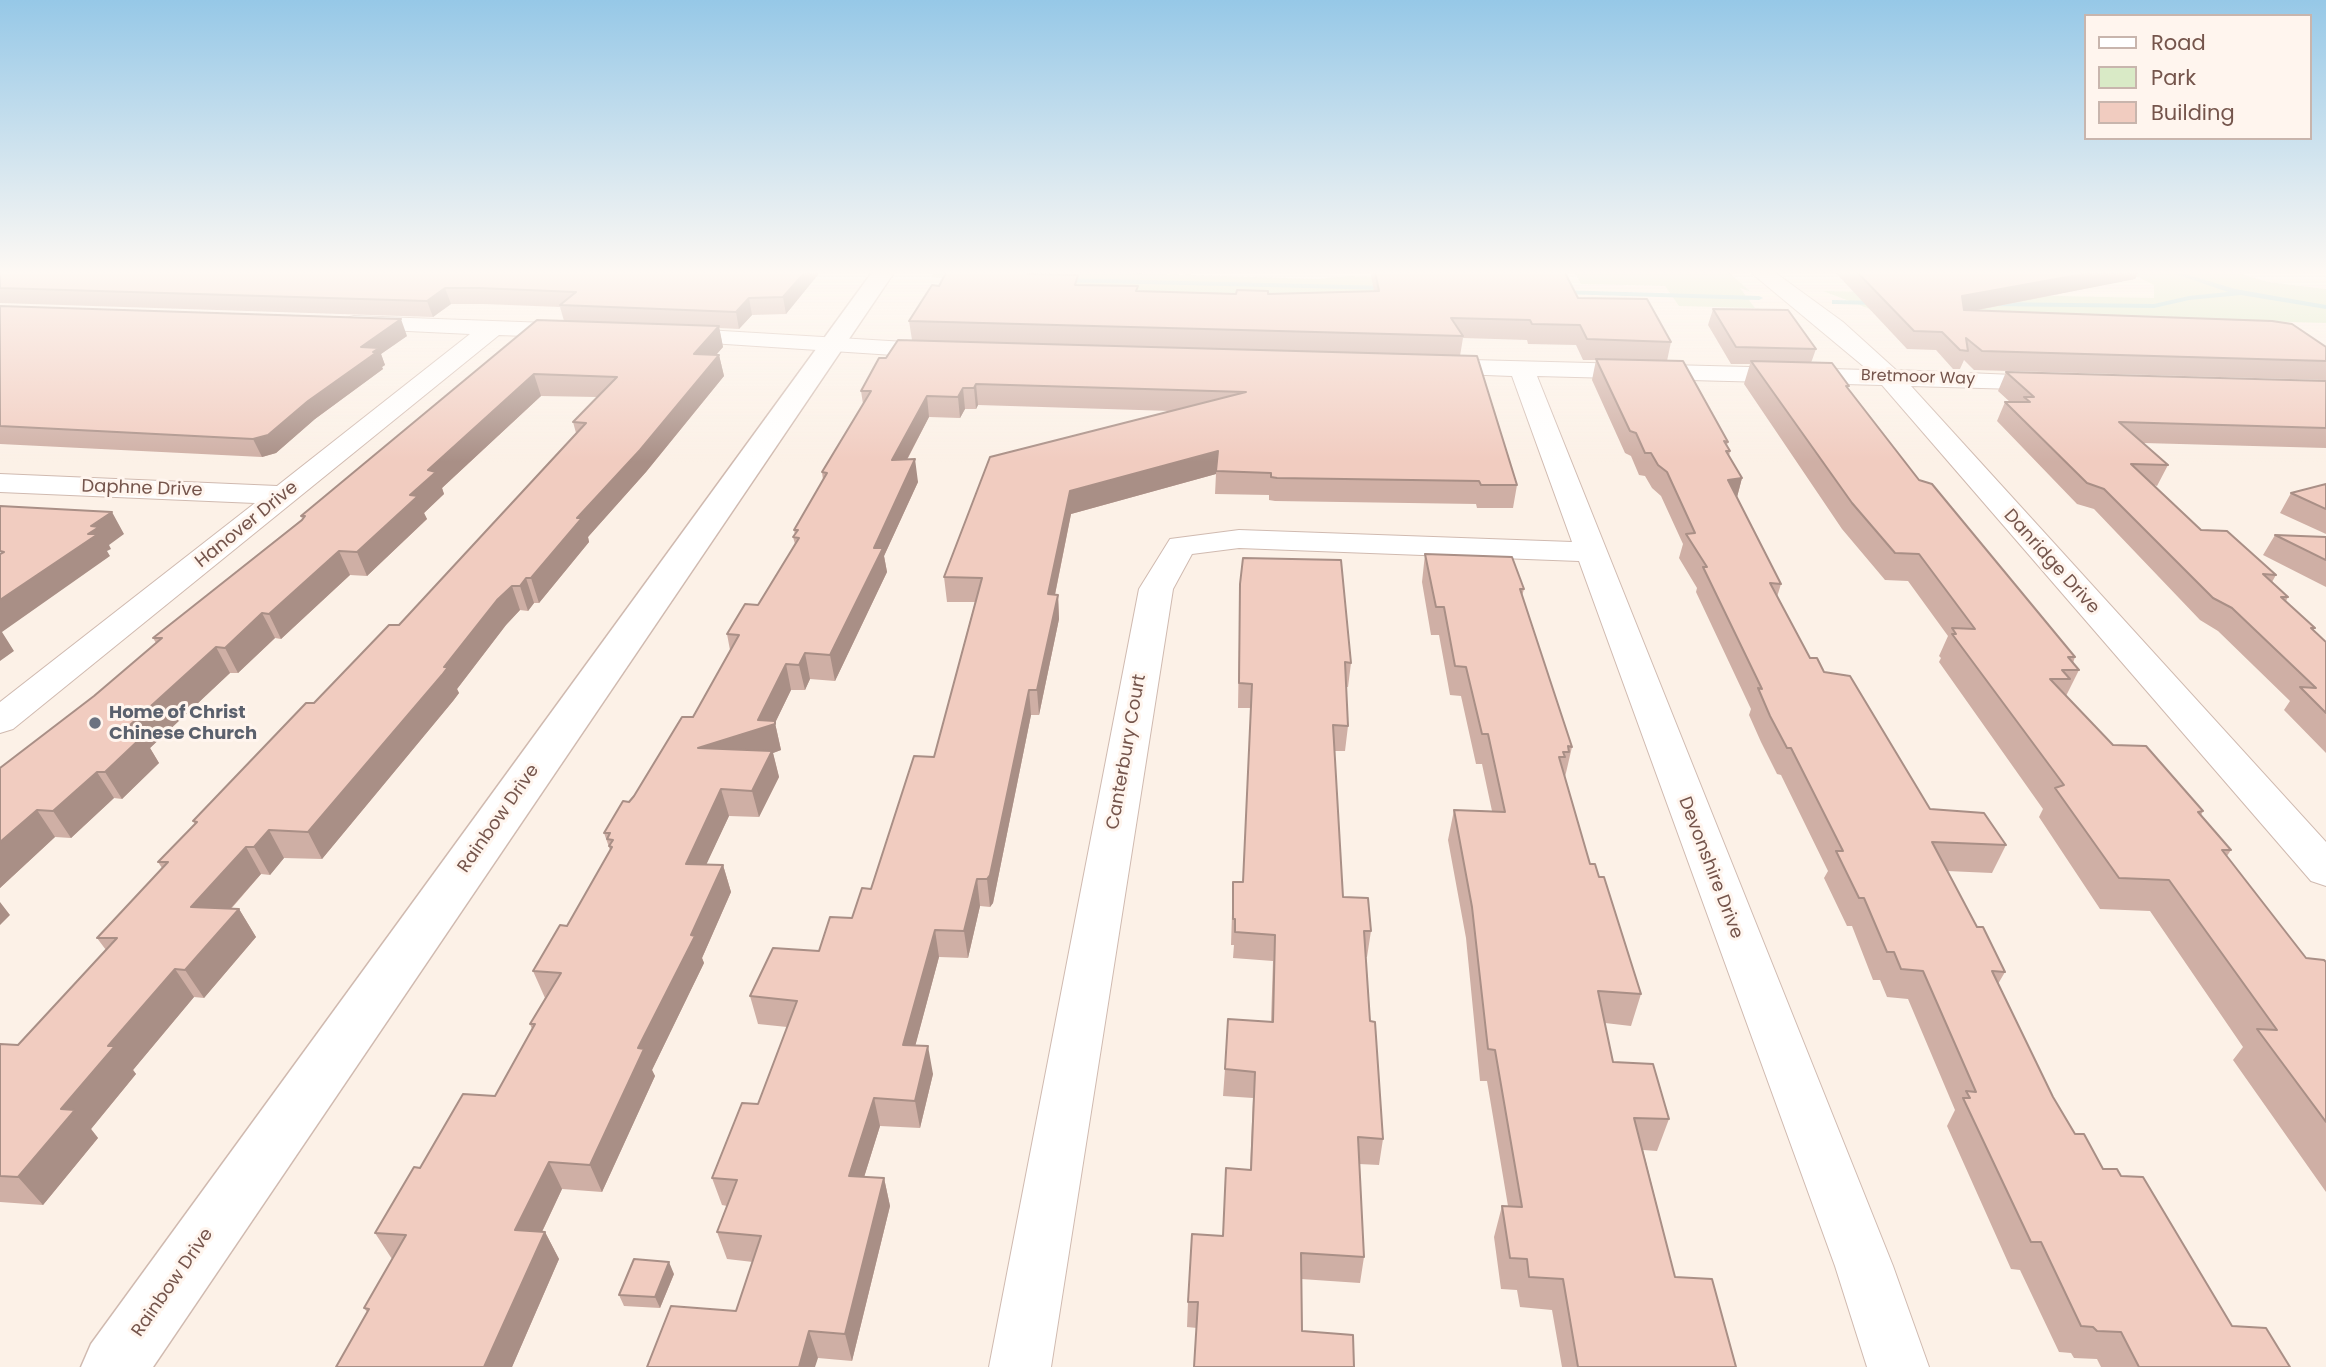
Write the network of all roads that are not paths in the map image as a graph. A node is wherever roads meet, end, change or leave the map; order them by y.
1 (484, 335) edge
2 (661, 335) edge
3 (839, 335) edge
4 (1843, 335) edge
5 (830, 347) junction
6 (965, 352) edge
7 (1403, 365) edge
8 (1522, 369) junction
9 (1888, 377) junction
10 (2078, 383) edge
11 (0, 483) edge
12 (284, 495) junction
13 (1589, 552) junction
14 (0, 721) edge
15 (2326, 870) edge
16 (114, 1367) edge
17 (1020, 1367) edge
18 (1898, 1367) edge

1 - 12 street, Hanover Drive
2 - 5 street
3 - 5 street, Rainbow Drive
4 - 9 street, Danridge Drive
5 - 6 street
5 - 16 street, Rainbow Drive
7 - 8 street, Bretmoor Way
8 - 9 street, Bretmoor Way
8 - 13 street, Devonshire Drive
9 - 10 street, Bretmoor Way
9 - 15 street, Danridge Drive
11 - 12 street, Daphne Drive
12 - 14 street, Hanover Drive
13 - 17 street, Canterbury Court
13 - 18 street, Devonshire Drive

